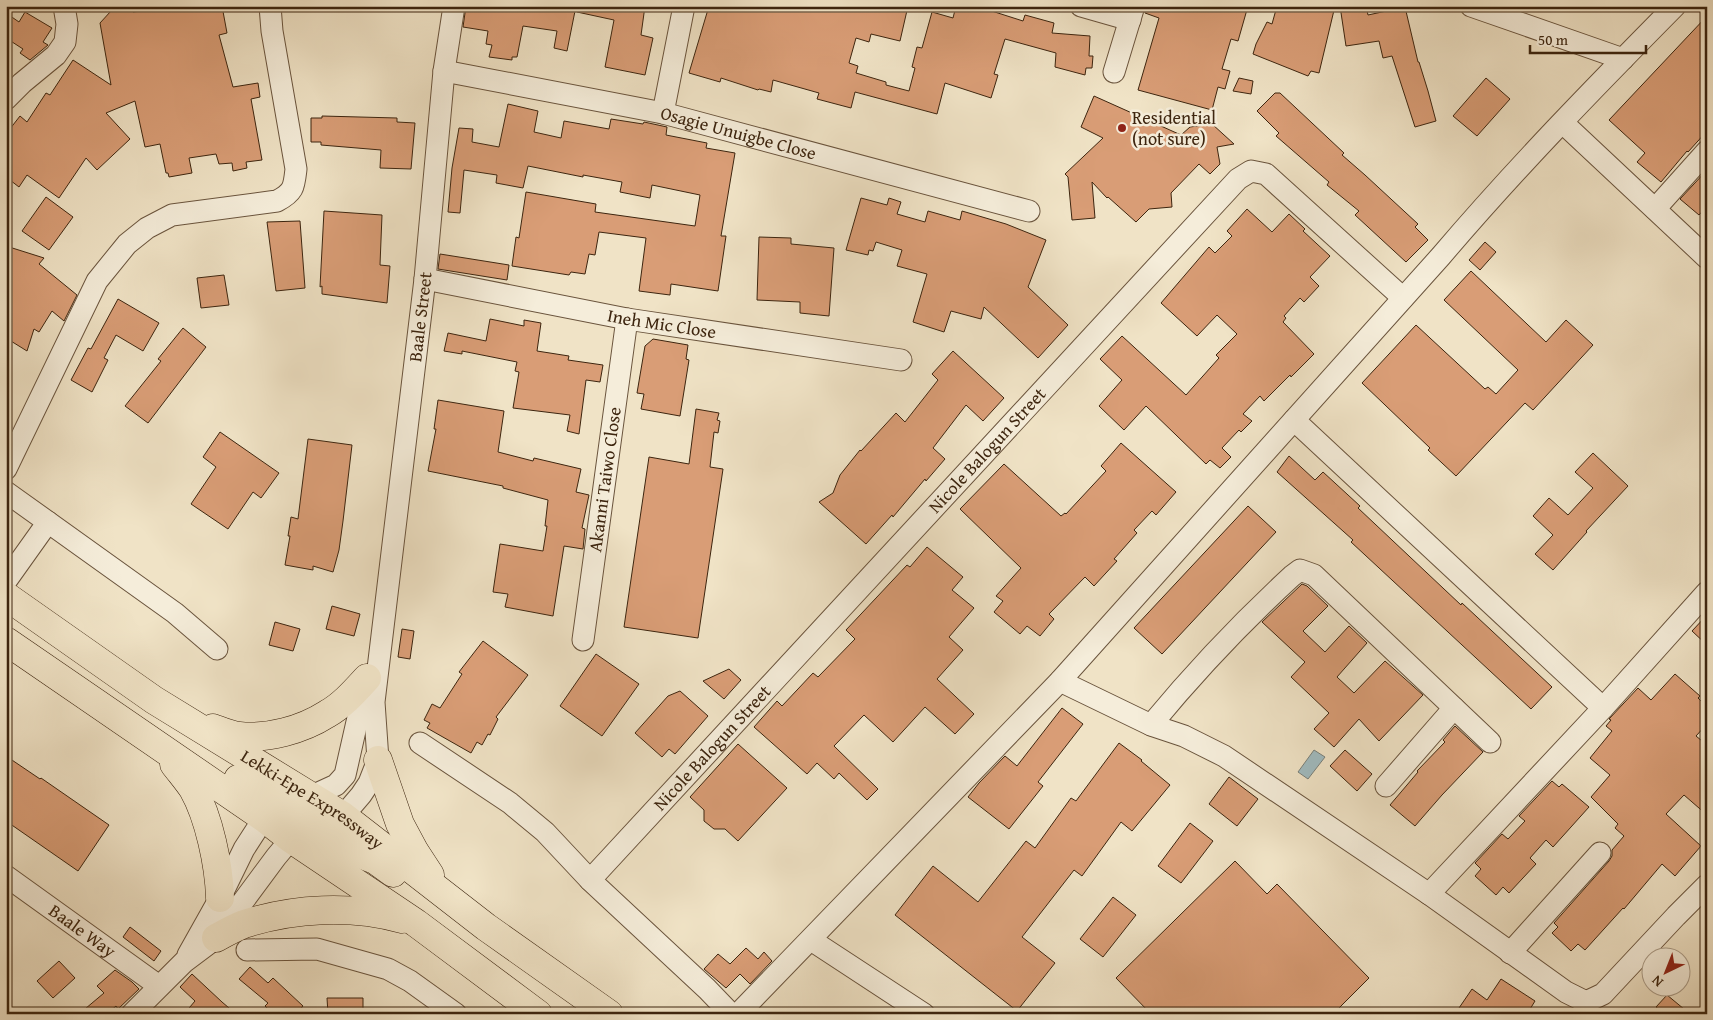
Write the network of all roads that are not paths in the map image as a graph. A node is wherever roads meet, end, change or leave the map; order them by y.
1 (64, 6) edge
2 (270, 6) edge
3 (454, 6) edge
4 (684, 6) edge
5 (1081, 6) edge
6 (1470, 6) edge
7 (1675, 6) edge
8 (1132, 13) edge
9 (1623, 59) junction
10 (444, 71) junction
11 (1114, 72) dead end
12 (6, 99) edge
13 (663, 113) junction
14 (1562, 123) junction
15 (1707, 152) edge
16 (1655, 209) junction
17 (1029, 211) dead end
18 (1707, 258) edge
19 (425, 278) junction
20 (1403, 298) junction
21 (627, 318) junction
22 (901, 360) dead end
23 (1294, 420) junction
24 (6, 469) edge
25 (6, 492) edge
26 (48, 522) junction
27 (6, 581) edge
28 (1707, 592) edge
29 (6, 596) edge
30 (384, 627) junction
31 (6, 628) edge
32 (583, 640) dead end
33 (6, 641) edge
34 (217, 648) dead end
35 (366, 678) junction
36 (1060, 681) junction
37 (154, 700) junction
38 (1454, 708) junction
39 (1603, 708) junction
40 (1151, 725) junction
41 (142, 734) junction
42 (1490, 742) dead end
43 (420, 743) dead end
44 (378, 760) junction
45 (1386, 786) dead end
46 (303, 801) junction
47 (343, 816) junction
48 (264, 818) junction
49 (304, 836) junction
50 (1600, 853) dead end
51 (6, 876) edge
52 (590, 880) junction
53 (1707, 885) edge
54 (1428, 894) junction
55 (220, 898) junction
56 (416, 923) junction
57 (486, 927) junction
58 (216, 938) junction
59 (811, 940) junction
60 (247, 950) dead end
61 (1510, 953) junction
62 (184, 962) junction
63 (568, 985) junction
64 (158, 986) junction
65 (132, 1014) edge
66 (456, 1014) edge
67 (538, 1014) edge
68 (609, 1014) edge
69 (731, 1014) edge
70 (738, 1014) edge
71 (924, 1014) edge

1 - 12 street
2 - 24 street
3 - 10 street, Baale Street
4 - 13 street
5 - 8 street
6 - 9 street
7 - 9 street
8 - 11 street
9 - 14 street
10 - 13 street, Osagie Unuigbe Close
10 - 19 street, Baale Street
13 - 17 street, Osagie Unuigbe Close
14 - 16 street
14 - 20 street
15 - 16 street
16 - 18 street
19 - 21 street, Ineh Mic Close
19 - 30 street, Baale Street
20 - 23 street
20 - 52 street, Nicole Balogun Street
21 - 22 street, Ineh Mic Close
21 - 32 street, Akanni Taiwo Close
23 - 36 street
23 - 39 street
25 - 26 street
26 - 27 street
26 - 34 street
28 - 39 street
29 - 37 highway, Lekki-Epe Expressway
30 - 35 street
30 - 44 street
31 - 46 highway
33 - 41 highway
35 - 37 highway
35 - 46 street
36 - 40 street
36 - 59 street
37 - 46 highway, Lekki-Epe Expressway
38 - 40 street
38 - 42 street
38 - 45 street
39 - 54 street
40 - 54 street
41 - 48 highway
41 - 55 highway
43 - 52 street
44 - 47 street
44 - 57 highway
46 - 47 highway
46 - 48 street
47 - 49 street
47 - 57 highway, Lekki-Epe Expressway
48 - 49 highway
48 - 55 street
49 - 56 highway
49 - 58 street
49 - 63 highway
50 - 61 street
51 - 64 street, Baale Way
52 - 69 street
53 - 61 street
54 - 61 street
55 - 62 street
56 - 58 highway
56 - 67 highway
57 - 63 highway, Lekki-Epe Expressway
58 - 62 street
59 - 70 street
59 - 71 street
60 - 66 street
62 - 64 street
63 - 68 highway, Lekki-Epe Expressway
64 - 65 street

